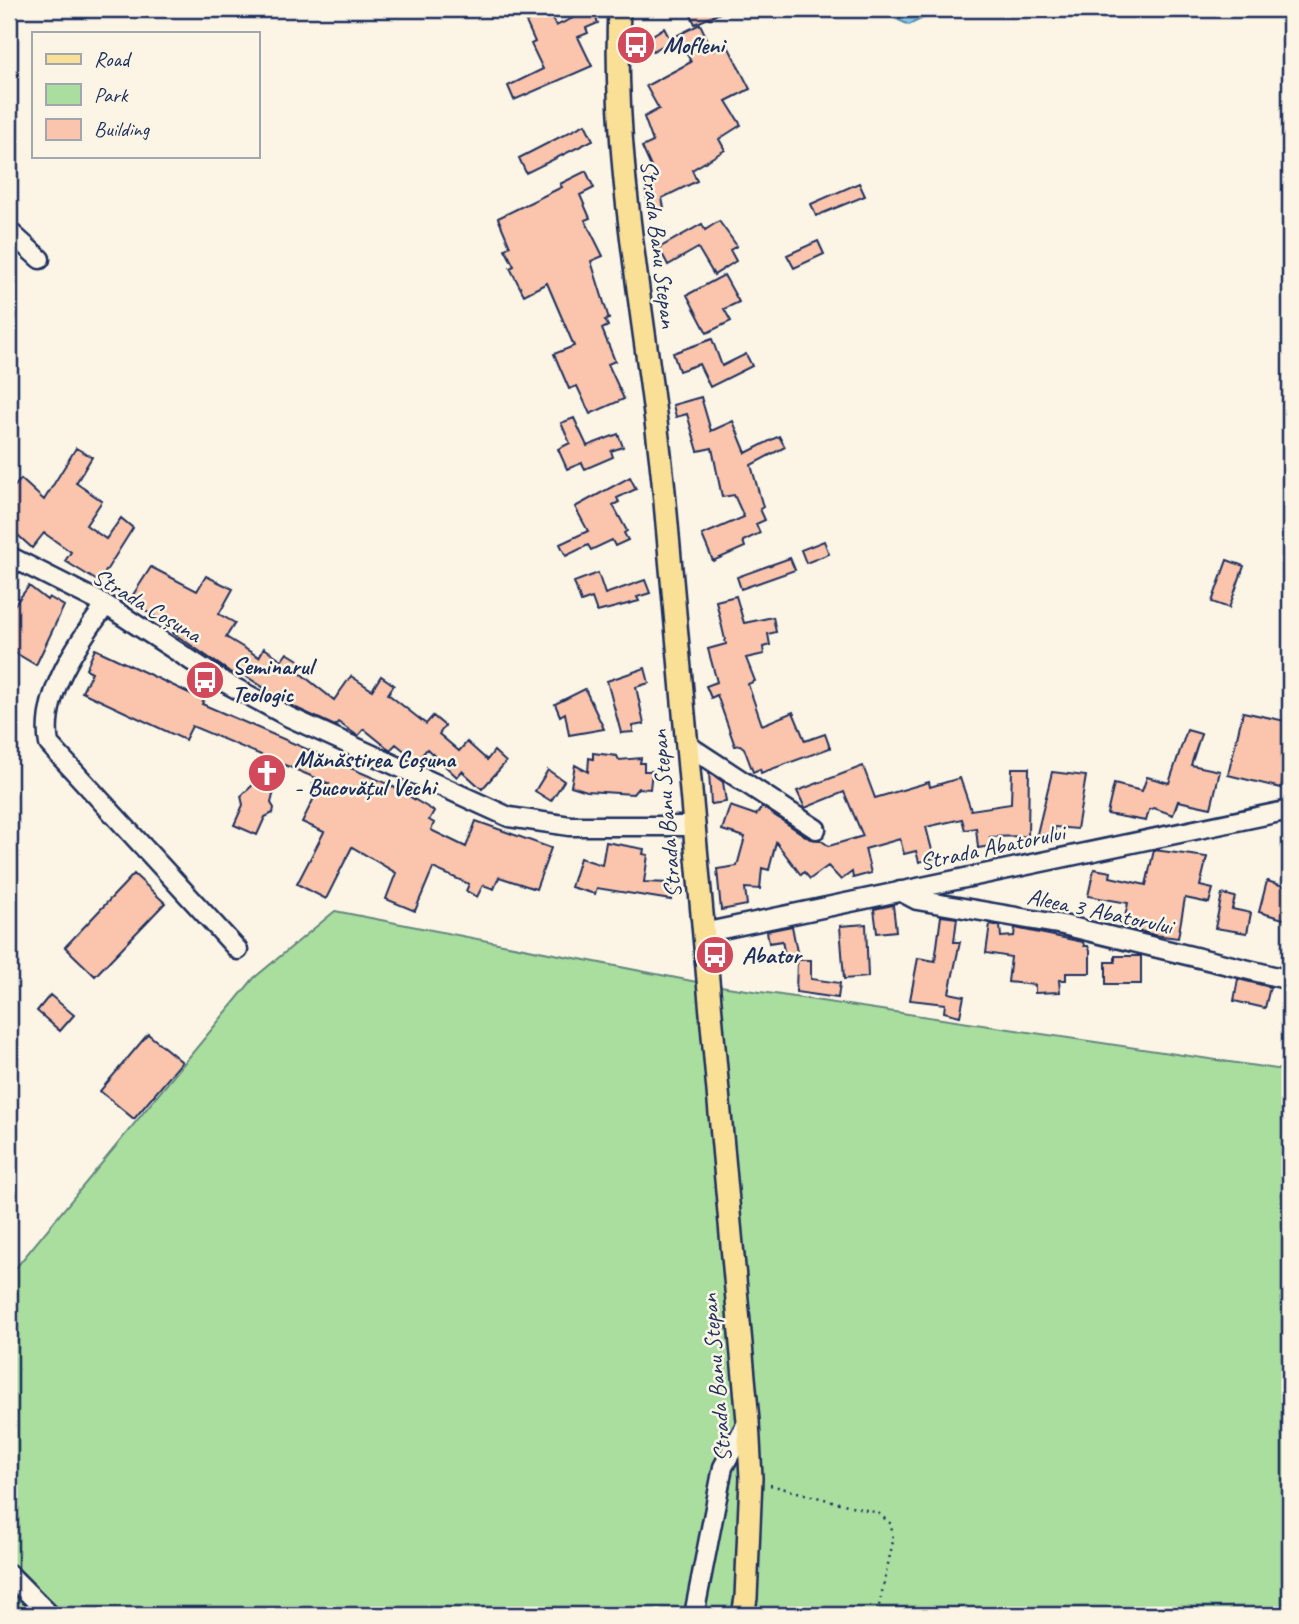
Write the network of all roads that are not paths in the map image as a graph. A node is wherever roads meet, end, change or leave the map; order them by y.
1 (619, 9) edge
2 (9, 230) edge
3 (40, 259) dead end
4 (9, 556) edge
5 (106, 605) junction
6 (686, 744) junction
7 (1290, 810) edge
8 (693, 825) junction
9 (816, 829) dead end
10 (901, 891) junction
11 (703, 933) junction
12 (238, 950) dead end
13 (1290, 980) edge
14 (748, 1421) junction
15 (9, 1574) edge
16 (50, 1615) edge
17 (694, 1615) edge
18 (743, 1615) edge

1 - 6 main road, Strada Banu Stepan
2 - 3 street
4 - 5 street, Strada Coșuna
5 - 8 street, Strada Coșuna
5 - 12 street
6 - 8 main road, Strada Banu Stepan
6 - 9 street
7 - 10 street, Strada Abatorului
8 - 11 main road, Strada Banu Stepan
10 - 11 street, Strada Abatorului
10 - 13 street, Aleea 3 Abatorului
11 - 14 main road, Strada Banu Stepan
14 - 17 street
14 - 18 main road, Strada Banu Stepan
15 - 16 street

